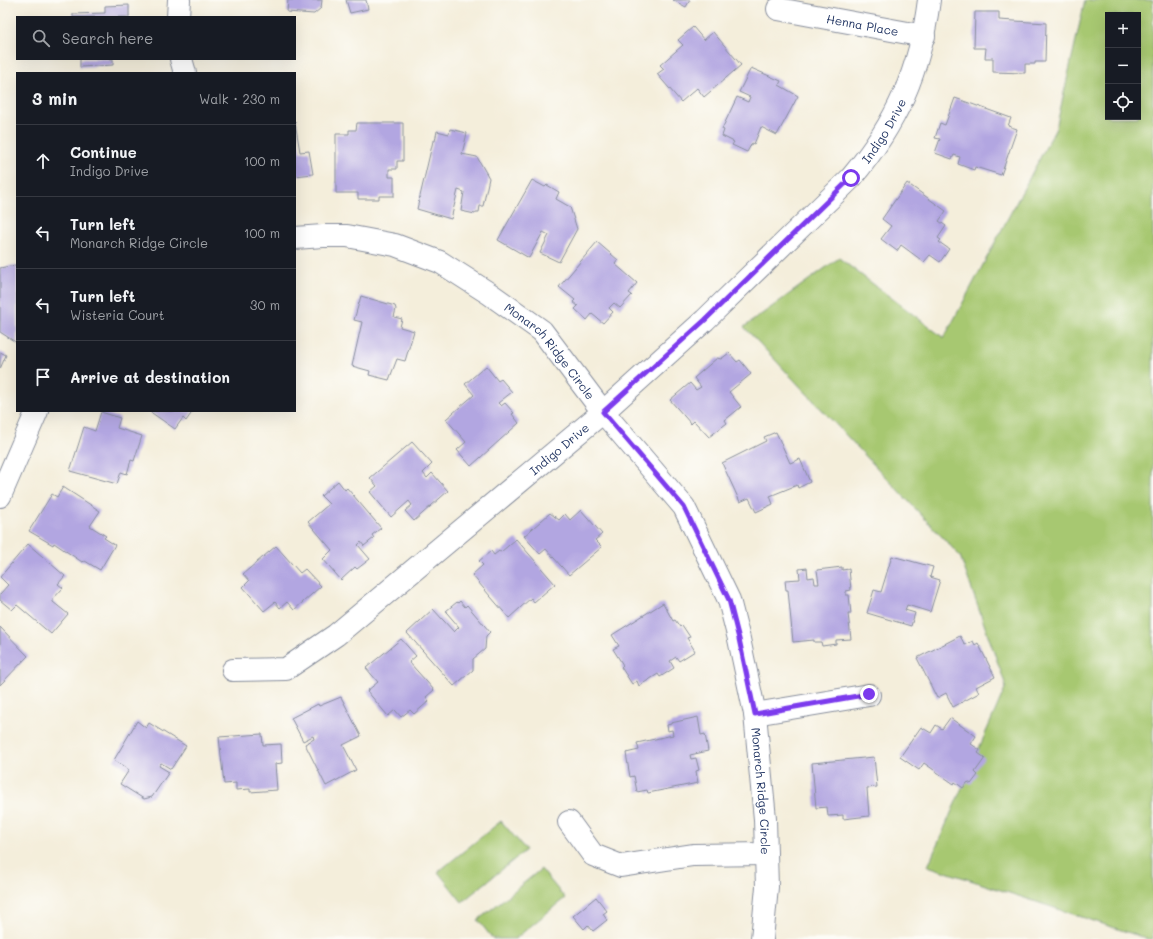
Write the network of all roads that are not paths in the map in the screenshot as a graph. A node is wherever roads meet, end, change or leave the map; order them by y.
1 (179, 0) edge
2 (929, 0) edge
3 (778, 9) dead end
4 (178, 16) edge
5 (924, 36) junction
6 (181, 60) edge
7 (185, 72) edge
8 (296, 238) edge
9 (37, 412) edge
10 (603, 412) junction
11 (0, 496) edge
12 (233, 670) dead end
13 (869, 694) dead end
14 (755, 714) junction
15 (569, 822) dead end
16 (766, 854) junction
17 (762, 939) edge

1 - 4 street
2 - 5 street, Indigo Drive
3 - 5 street, Henna Place
5 - 10 street, Indigo Drive
6 - 7 street
8 - 10 street, Monarch Ridge Circle
9 - 11 street
10 - 12 street, Indigo Drive
10 - 14 street, Monarch Ridge Circle
13 - 14 street
14 - 16 street, Monarch Ridge Circle
15 - 16 street
16 - 17 street, Monarch Ridge Circle

